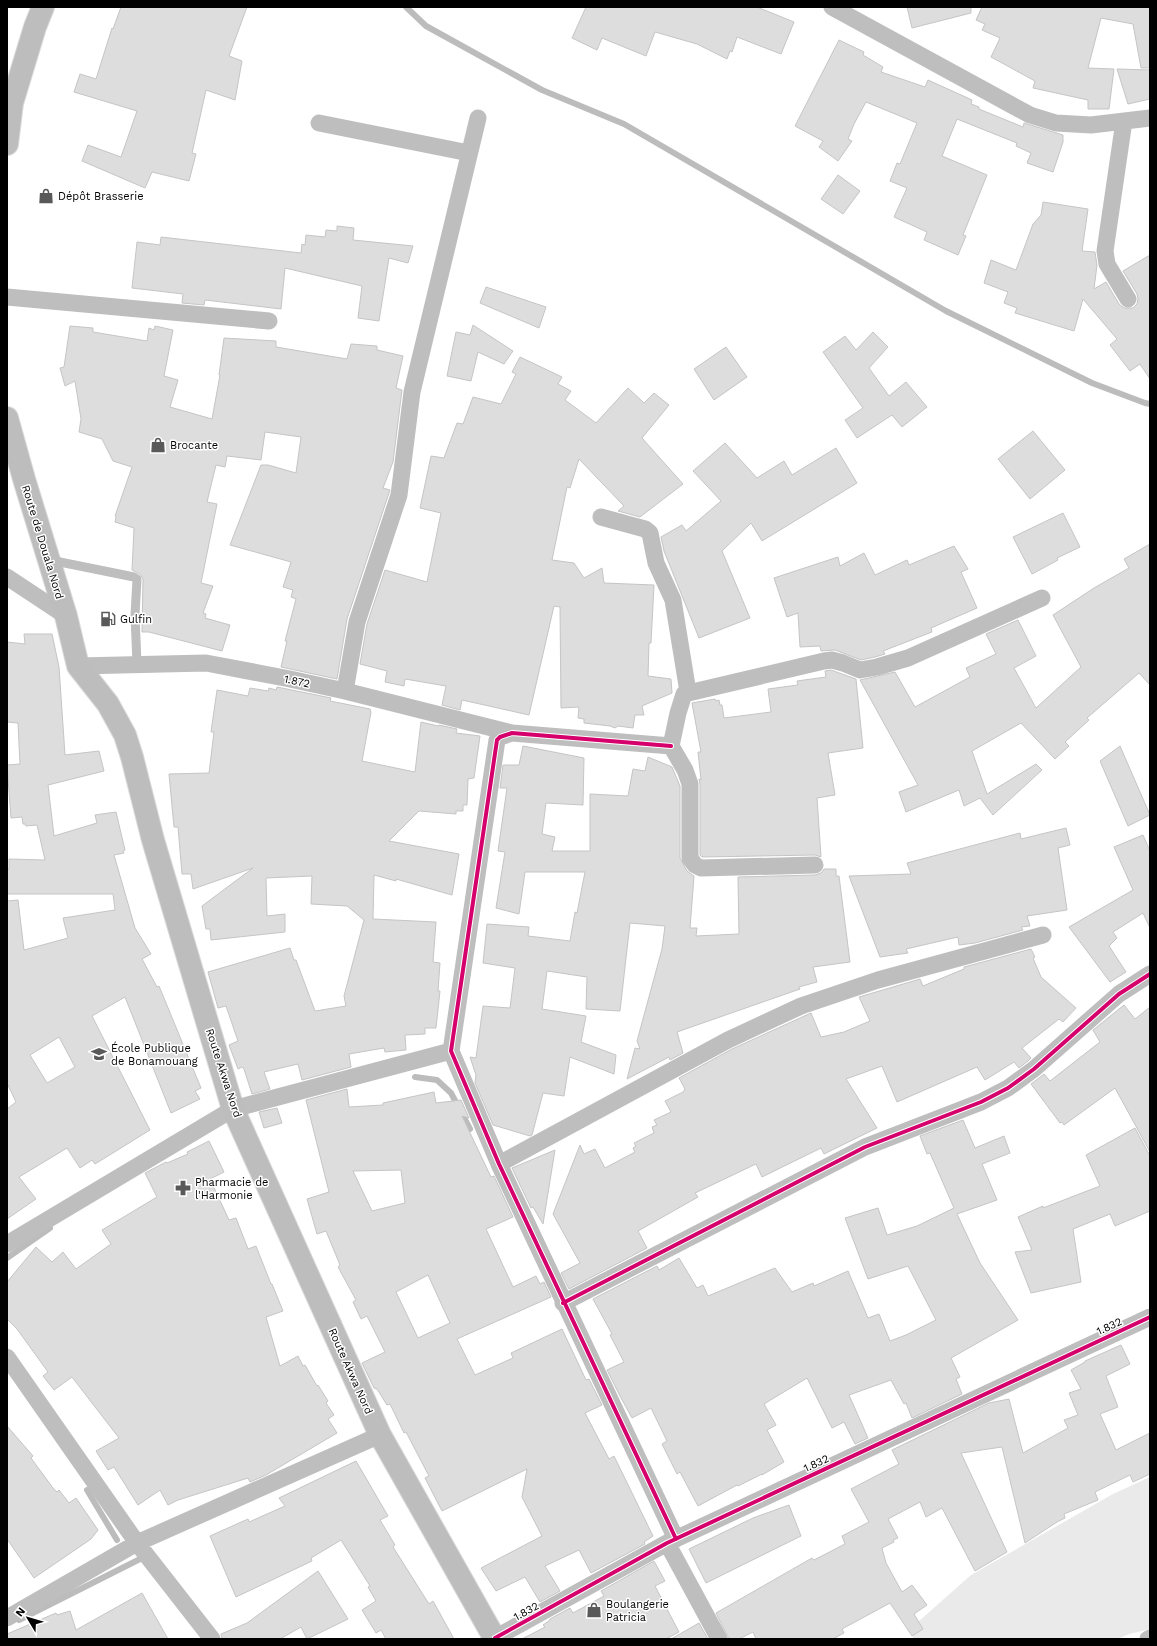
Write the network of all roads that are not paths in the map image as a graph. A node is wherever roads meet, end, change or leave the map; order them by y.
1 (43, 7) edge
2 (832, 7) edge
3 (10, 102) edge
4 (478, 118) dead end
5 (1150, 118) edge
6 (1124, 121) junction
7 (318, 123) dead end
8 (7, 144) edge
9 (469, 153) junction
10 (7, 297) edge
11 (1128, 299) dead end
12 (269, 321) dead end
13 (7, 418) edge
14 (11, 447) edge
15 (601, 517) dead end
16 (49, 560) junction
17 (7, 577) edge
18 (1042, 598) dead end
19 (66, 616) junction
20 (136, 664) junction
21 (78, 666) junction
22 (345, 691) junction
23 (688, 692) junction
24 (512, 733) junction
25 (671, 746) junction
26 (815, 865) dead end
27 (1043, 935) dead end
28 (1150, 974) edge
29 (451, 1051) junction
30 (233, 1109) junction
31 (499, 1164) junction
32 (7, 1244) edge
33 (564, 1303) junction
34 (1150, 1317) edge
35 (7, 1357) edge
36 (380, 1435) junction
37 (672, 1541) junction
38 (137, 1543) junction
39 (7, 1618) edge
40 (212, 1639) edge
41 (495, 1639) edge
42 (719, 1639) edge

1 - 3 main road
2 - 6 street
3 - 8 main road
4 - 9 street
5 - 6 street
6 - 11 street
7 - 9 street
9 - 22 street
10 - 12 street
13 - 14 main road, Route de Douala Nord
14 - 16 main road, Route de Douala Nord
15 - 23 street
16 - 19 main road, Route de Douala Nord
16 - 20 lane
17 - 19 street
18 - 23 street
19 - 21 main road, Route de Douala Nord
20 - 21 street, 1.872
20 - 22 street, 1.872
21 - 30 main road, Route Akwa Nord
22 - 24 street, 1.872
23 - 25 street
24 - 25 street, 1.872
24 - 29 street
25 - 26 street
27 - 31 street
28 - 33 street
29 - 30 street
29 - 31 street
30 - 32 street
30 - 36 main road, Route Akwa Nord
31 - 33 street
33 - 37 street
34 - 37 street, 1.832
35 - 38 street
36 - 38 street
36 - 41 main road, Route Akwa Nord
37 - 41 street, 1.832
37 - 42 street
38 - 39 street
38 - 40 street

